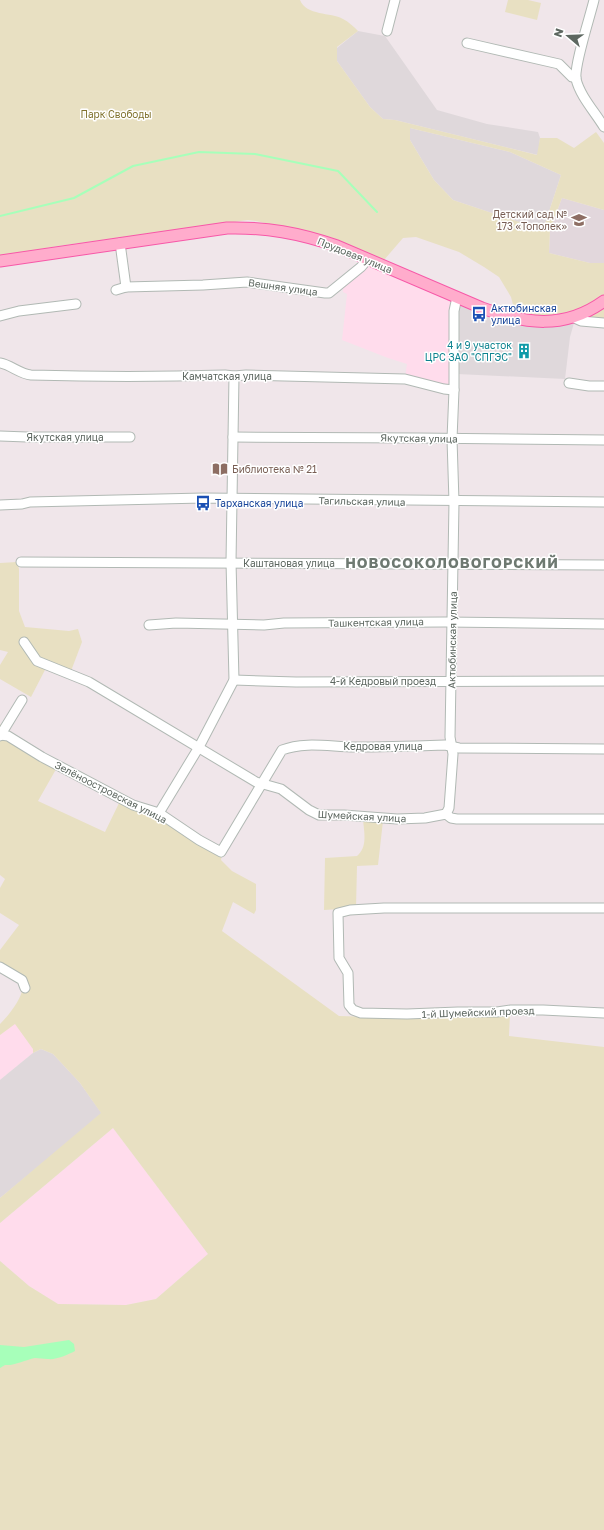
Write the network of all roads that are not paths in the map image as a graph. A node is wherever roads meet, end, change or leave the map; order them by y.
1 (395, 0) edge
2 (594, 0) edge
3 (387, 31) dead end
4 (467, 43) dead end
5 (576, 78) junction
6 (604, 127) edge
7 (120, 243) junction
8 (367, 260) junction
9 (0, 261) edge
10 (126, 287) junction
11 (116, 290) dead end
12 (457, 297) junction
13 (604, 301) edge
14 (76, 304) dead end
15 (0, 316) edge
16 (572, 317) junction
17 (604, 323) edge
18 (0, 363) edge
19 (234, 376) junction
20 (569, 383) dead end
21 (604, 386) edge
22 (454, 390) junction
23 (0, 436) edge
24 (130, 437) dead end
25 (233, 438) junction
26 (452, 439) junction
27 (604, 440) edge
28 (233, 499) junction
29 (454, 502) junction
30 (604, 502) edge
31 (0, 505) edge
32 (21, 562) dead end
33 (231, 562) junction
34 (453, 564) junction
35 (604, 565) edge
36 (452, 622) junction
37 (232, 624) junction
38 (604, 624) edge
39 (148, 625) dead end
40 (24, 642) dead end
41 (234, 680) junction
42 (451, 681) junction
43 (604, 681) edge
44 (22, 700) dead end
45 (0, 735) edge
46 (199, 747) junction
47 (452, 747) junction
48 (604, 749) edge
49 (261, 783) junction
50 (159, 813) junction
51 (446, 814) junction
52 (604, 819) edge
53 (221, 852) joint
54 (604, 908) edge
55 (0, 967) edge
56 (25, 988) dead end
57 (604, 1014) edge

1 - 3 street
2 - 5 street
4 - 5 street
5 - 6 street
7 - 8 main road, Прудовая улица
7 - 9 main road, Прудовая улица
7 - 10 street
8 - 10 street, Вешняя улица
8 - 12 main road, Прудовая улица
10 - 11 street, Вешняя улица
12 - 16 main road, Прудовая улица
12 - 22 street, Актюбинская улица
13 - 16 main road, Прудовая улица
14 - 15 street
16 - 17 street
18 - 19 street, Камчатская улица
19 - 22 street, Камчатская улица
19 - 25 street
20 - 21 street
22 - 26 street, Актюбинская улица
23 - 24 street, Якутская улица
25 - 26 street, Якутская улица
25 - 28 street
26 - 27 street, Якутская улица
26 - 29 street, Актюбинская улица
28 - 29 street, Тагильская улица
28 - 31 street, Тагильская улица
28 - 33 street
29 - 30 street, Тагильская улица
29 - 34 street, Актюбинская улица
32 - 33 street, Каштановая улица
33 - 34 street, Каштановая улица
33 - 37 street
34 - 35 street, Каштановая улица
34 - 36 street, Актюбинская улица
36 - 37 street, Ташкентская улица
36 - 38 street, Ташкентская улица
36 - 42 street, Актюбинская улица
37 - 39 street, Ташкентская улица
37 - 41 street
40 - 46 street, Шумейская улица
41 - 42 street, 4-й Кедровый проезд
41 - 46 street
42 - 43 street, 4-й Кедровый проезд
42 - 47 street, Актюбинская улица
44 - 45 street
45 - 50 street, Зелёноостровская улица
46 - 49 street, Шумейская улица
46 - 50 street
47 - 48 street, Кедровая улица
47 - 49 street, Кедровая улица
47 - 51 street, Актюбинская улица
49 - 51 street, Шумейская улица
49 - 53 street, Кедровая улица
50 - 53 street, Зелёноостровская улица
51 - 52 street, Шумейская улица
54 - 57 street, 1-й Шумейский проезд
55 - 56 street

